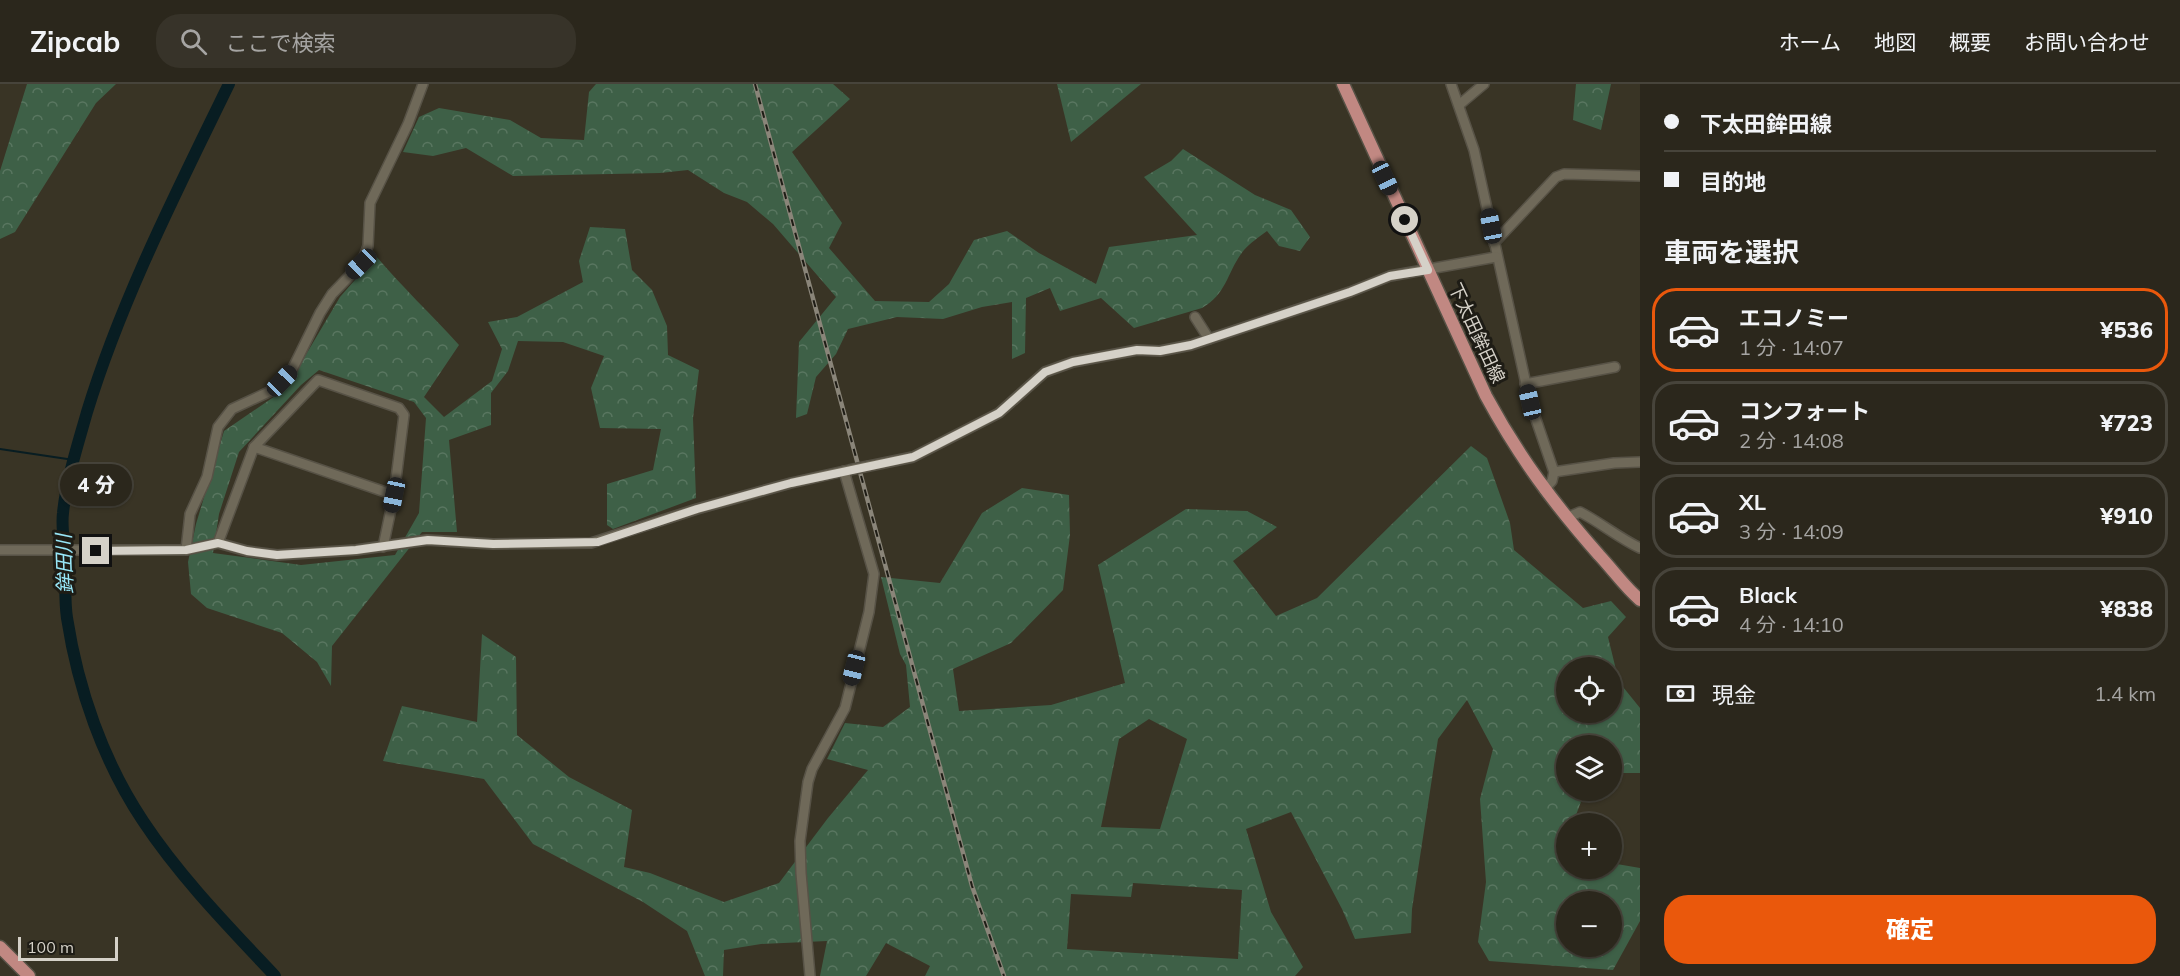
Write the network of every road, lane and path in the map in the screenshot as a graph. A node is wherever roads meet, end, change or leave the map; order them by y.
1 (423, 84) edge
2 (1343, 84) edge
3 (1451, 84) edge
4 (1484, 84) edge
5 (1459, 105) junction
6 (1640, 176) edge
7 (1494, 243) junction
8 (1496, 257) junction
9 (1428, 270) junction
10 (1195, 317) dead end
11 (1209, 339) junction
12 (1615, 367) dead end
13 (1525, 384) junction
14 (254, 447) junction
15 (1640, 462) edge
16 (846, 470) junction
17 (1554, 472) junction
18 (1544, 490) junction
19 (394, 495) junction
20 (1566, 518) junction
21 (218, 543) junction
22 (383, 547) junction
23 (1640, 548) edge
24 (0, 550) edge
25 (186, 550) junction
26 (1640, 600) edge
27 (0, 947) edge
28 (29, 976) edge
29 (810, 976) edge

1 - 25 street
2 - 9 main road, 下太田鉾田線
3 - 5 street
4 - 5 street
5 - 7 street
6 - 7 street
7 - 8 street
8 - 9 street
8 - 13 street
9 - 11 street
9 - 18 main road, 下太田鉾田線
10 - 11 street
11 - 16 street, bridge
12 - 13 street
13 - 17 street
14 - 19 street
14 - 19 street
14 - 21 street
15 - 17 street
16 - 22 street
16 - 29 street
17 - 18 street
18 - 20 main road, 下太田鉾田線
19 - 22 street
20 - 23 street
20 - 26 main road, 下太田鉾田線
21 - 22 street
21 - 25 street
24 - 25 street
27 - 28 main road

